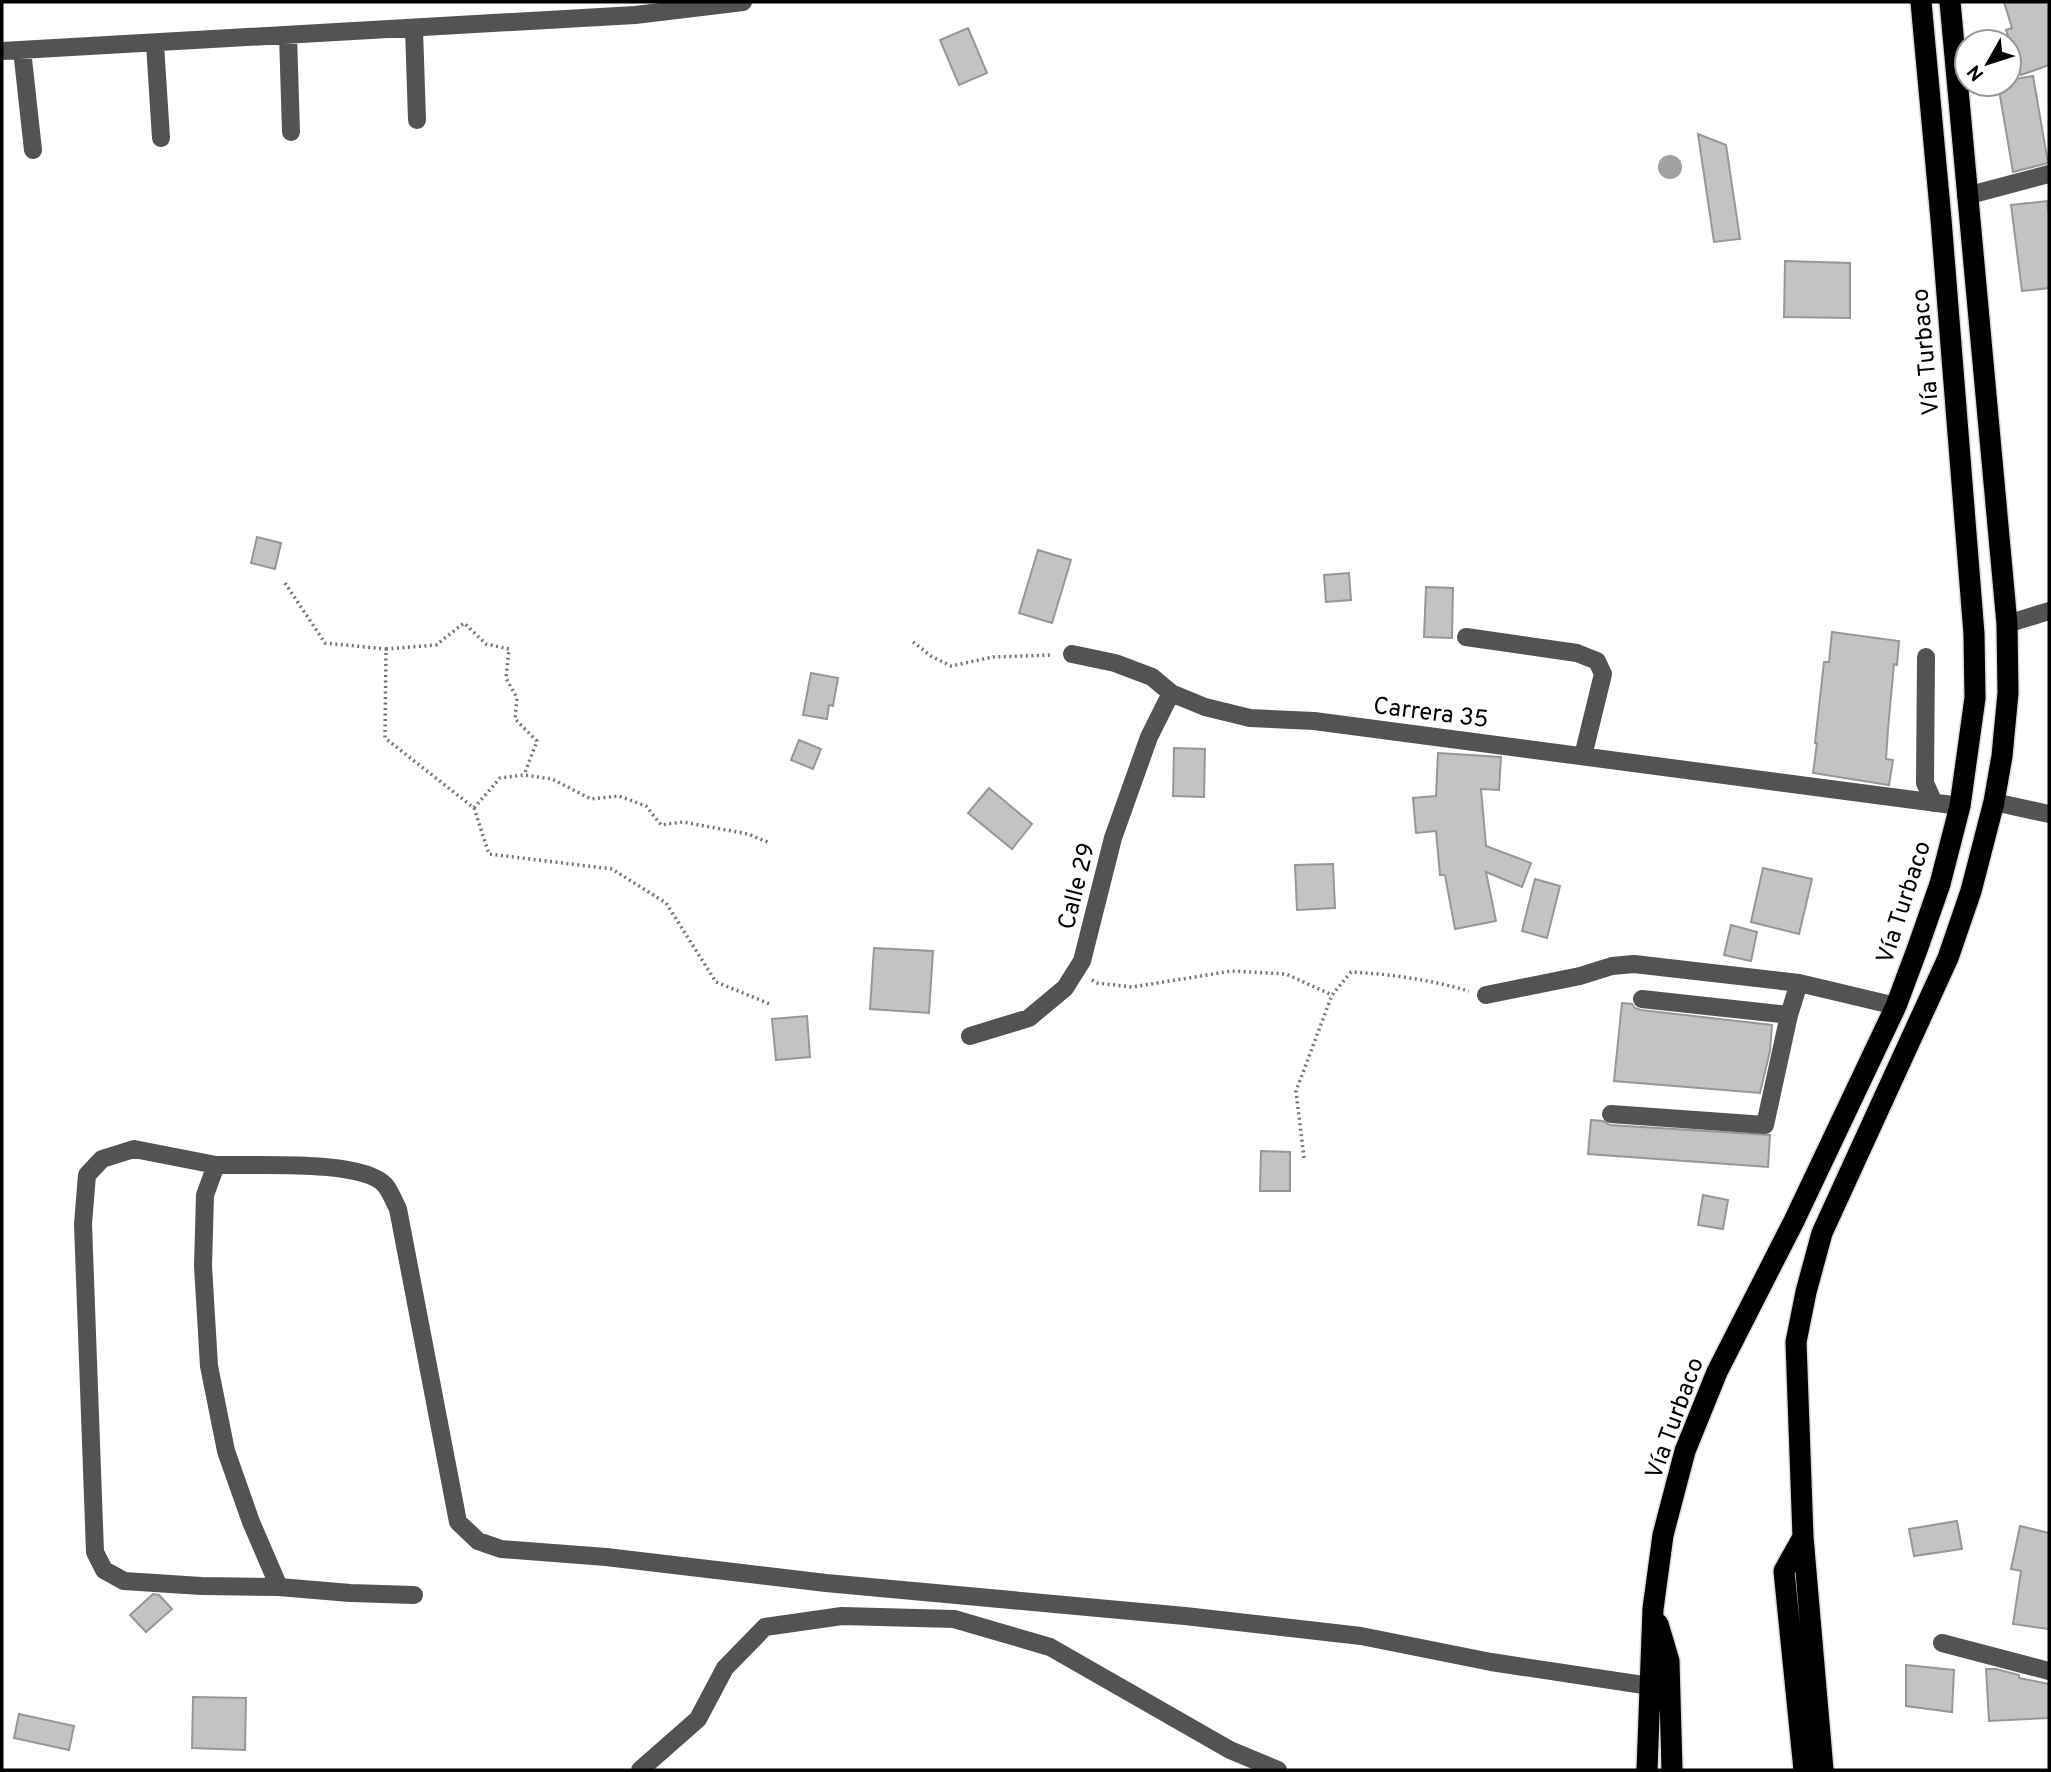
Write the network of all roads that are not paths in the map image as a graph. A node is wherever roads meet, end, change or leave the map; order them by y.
1 (743, 2) edge
2 (1921, 2) edge
3 (1950, 2) edge
4 (414, 29) junction
5 (288, 35) junction
6 (155, 44) junction
7 (22, 50) junction
8 (2, 51) edge
9 (417, 120) dead end
10 (291, 132) dead end
11 (161, 138) dead end
12 (33, 150) dead end
13 (2049, 174) edge
14 (1966, 196) junction
15 (2049, 611) edge
16 (2007, 624) junction
17 (1466, 637) dead end
18 (1072, 654) road end
19 (1926, 657) dead end
20 (1171, 693) junction
21 (1583, 757) junction
22 (1994, 802) junction
23 (1934, 803) junction
24 (1960, 806) junction
25 (2049, 814) edge
26 (1799, 983) junction
27 (1486, 995) road end
28 (1642, 999) dead end
29 (1896, 1006) junction
30 (1789, 1015) junction
31 (970, 1036) dead end
32 (1611, 1114) dead end
33 (216, 1165) junction
34 (1803, 1537) junction
35 (279, 1587) junction
36 (414, 1595) dead end
37 (1653, 1609) junction
38 (1942, 1643) dead end
39 (2049, 1671) edge
40 (1650, 1686) junction
41 (640, 1770) edge
42 (1278, 1770) edge
43 (1647, 1770) edge
44 (1672, 1770) edge
45 (1804, 1770) edge
46 (1823, 1770) edge

1 - 4 street
2 - 24 highway, Vía Turbaco
3 - 14 highway
4 - 5 street
4 - 9 street
5 - 6 street
5 - 10 street
6 - 7 street
6 - 11 street
7 - 8 street
7 - 12 street
13 - 14 street
14 - 16 highway
15 - 16 street
16 - 22 highway
17 - 21 street
18 - 20 street, Carrera 35
19 - 23 street
20 - 21 street, Carrera 35
20 - 31 street, Calle 29
21 - 23 street, Carrera 35
22 - 25 street
22 - 34 highway
23 - 24 street, Carrera 35
24 - 29 highway, Vía Turbaco
26 - 27 street
26 - 29 street
26 - 30 street
28 - 30 street
29 - 37 highway, Vía Turbaco
30 - 32 street
33 - 35 street
33 - 35 street
33 - 40 street
34 - 45 highway
34 - 46 highway
35 - 36 street
37 - 40 highway, Vía Turbaco
37 - 44 highway
38 - 39 street
40 - 43 highway, Vía Turbaco
41 - 42 street

